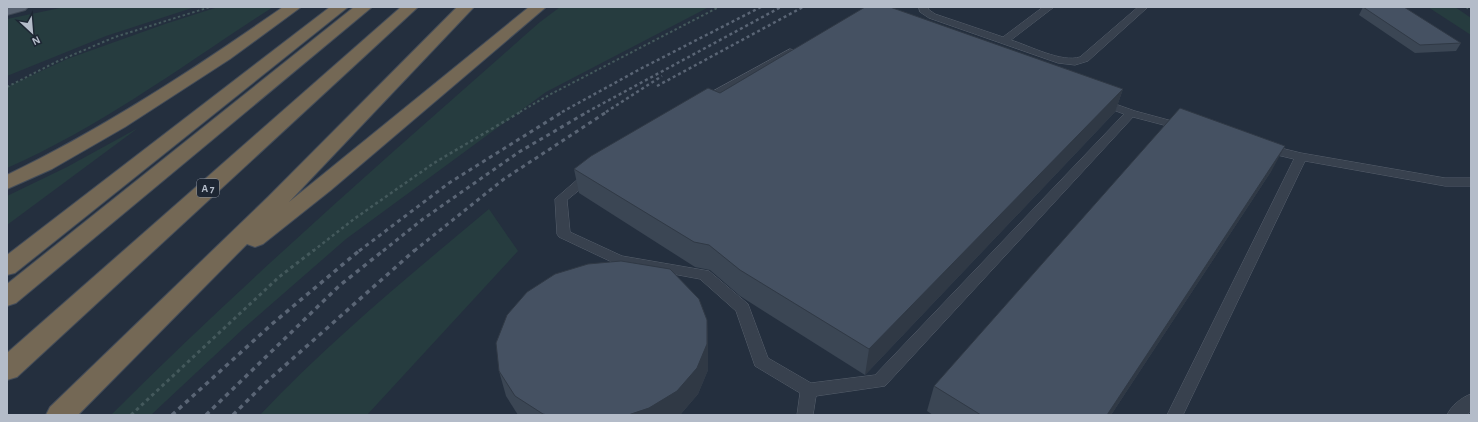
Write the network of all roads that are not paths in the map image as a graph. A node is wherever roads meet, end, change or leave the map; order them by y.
1 (20, 7) edge
2 (293, 7) edge
3 (340, 7) edge
4 (364, 7) edge
5 (410, 7) edge
6 (466, 7) edge
7 (538, 7) edge
8 (924, 7) edge
9 (1049, 7) edge
10 (1143, 7) edge
11 (7, 10) edge
12 (1004, 41) junction
13 (800, 47) edge
14 (1086, 96) edge
15 (689, 106) edge
16 (1131, 113) junction
17 (1197, 130) edge
18 (1249, 144) edge
19 (1301, 157) junction
20 (602, 165) edge
21 (1471, 182) edge
22 (7, 183) edge
23 (7, 267) edge
24 (183, 295) junction
25 (7, 297) edge
26 (7, 369) edge
27 (809, 390) junction
28 (1471, 401) edge
29 (60, 415) edge
30 (805, 415) edge
31 (1175, 415) edge
32 (1455, 415) edge

1 - 11 main road
2 - 22 highway
3 - 23 highway
4 - 25 highway
5 - 26 highway, A 7
6 - 24 highway
7 - 24 highway
8 - 12 lane
9 - 12 lane
10 - 12 lane
13 - 15 lane
14 - 16 lane
16 - 17 lane
16 - 27 lane
18 - 19 lane
19 - 21 lane
19 - 31 lane
20 - 27 lane
24 - 29 highway
27 - 30 lane
28 - 32 lane

